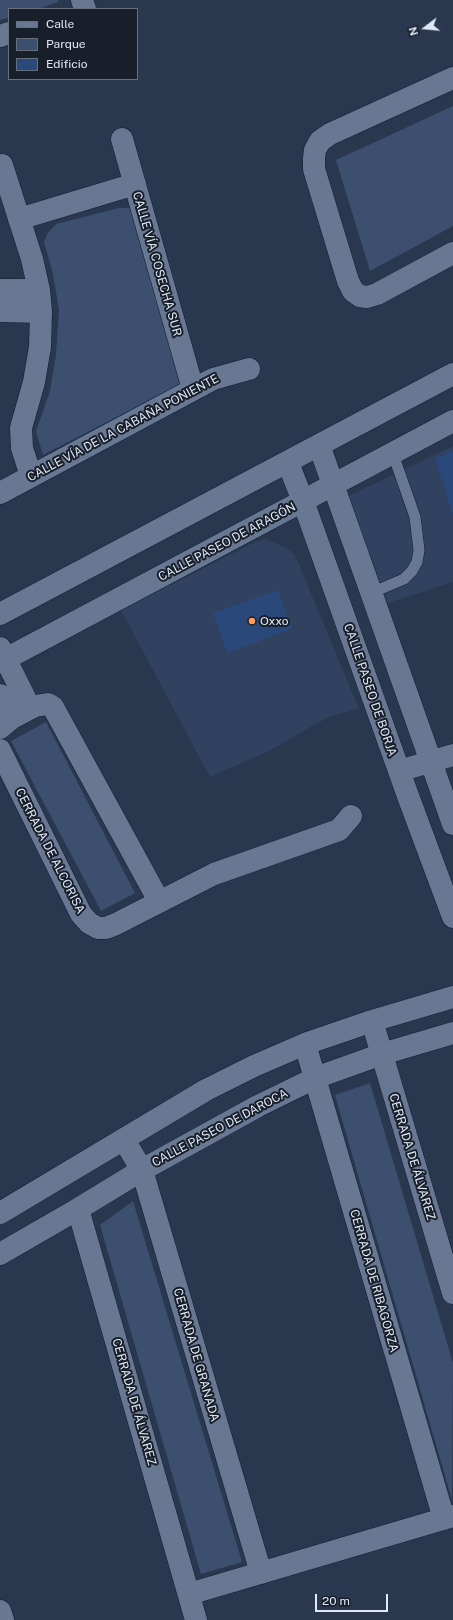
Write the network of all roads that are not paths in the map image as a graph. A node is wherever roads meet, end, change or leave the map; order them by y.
1 (453, 78) edge
2 (122, 139) dead end
3 (2, 165) dead end
4 (135, 184) junction
5 (19, 219) junction
6 (453, 253) edge
7 (0, 290) edge
8 (39, 290) junction
9 (0, 311) edge
10 (41, 312) junction
11 (249, 369) dead end
12 (453, 374) edge
13 (193, 389) junction
14 (453, 421) edge
15 (319, 446) junction
16 (393, 454) junction
17 (288, 463) junction
18 (31, 476) junction
19 (334, 485) junction
20 (0, 493) edge
21 (303, 501) junction
22 (371, 592) junction
23 (0, 614) edge
24 (2, 656) edge
25 (0, 695) edge
26 (14, 718) edge
27 (0, 750) edge
28 (453, 755) edge
29 (431, 761) junction
30 (399, 771) junction
31 (447, 784) edge
32 (408, 796) junction
33 (351, 816) dead end
34 (453, 824) edge
35 (159, 901) junction
36 (453, 917) edge
37 (453, 997) edge
38 (372, 1021) junction
39 (453, 1033) edge
40 (305, 1044) junction
41 (382, 1054) junction
42 (315, 1078) junction
43 (124, 1140) junction
44 (142, 1170) junction
45 (78, 1210) junction
46 (0, 1213) edge
47 (2, 1248) edge
48 (453, 1293) edge
49 (448, 1518) edge
50 (261, 1573) junction
51 (189, 1594) junction
52 (0, 1610) edge
53 (3, 1620) edge
54 (196, 1620) edge

1 - 6 street
2 - 4 street, CALLE VÍA COSECHA SUR
3 - 5 street
4 - 5 street
4 - 13 street, CALLE VÍA COSECHA SUR
5 - 8 street
7 - 8 street
8 - 10 street
9 - 10 street
10 - 18 street
11 - 13 street, CALLE VÍA DE LA CABAÑA PONIENTE
12 - 15 street
13 - 18 street, CALLE VÍA DE LA CABAÑA PONIENTE
14 - 16 street, CALLE PASEO DE ARAGÓN
15 - 17 street
15 - 19 street
16 - 19 street, CALLE PASEO DE ARAGÓN
16 - 22 lane
17 - 21 street, CALLE PASEO DE BORJA
17 - 23 street
18 - 20 street, CALLE VÍA DE LA CABAÑA PONIENTE
19 - 21 street, CALLE PASEO DE ARAGÓN
19 - 22 street
21 - 24 street, CALLE PASEO DE ARAGÓN
21 - 30 street, CALLE PASEO DE BORJA
22 - 29 street
24 - 26 street
25 - 26 street
26 - 35 street
27 - 35 street, CERRADA DE ALCORISA
28 - 29 street
29 - 30 street
29 - 31 street
30 - 32 street, CALLE PASEO DE BORJA
31 - 32 street
31 - 34 street
32 - 36 street, CALLE PASEO DE BORJA
33 - 35 street, CERRADA DE ALCORISA
37 - 38 street
38 - 40 street
38 - 41 street, CERRADA DE ÁLVAREZ
39 - 41 street, CALLE PASEO DE DAROCA
40 - 42 street, CERRADA DE RIBAGORZA
40 - 43 street
41 - 42 street, CALLE PASEO DE DAROCA
41 - 48 street, CERRADA DE ÁLVAREZ
42 - 44 street, CALLE PASEO DE DAROCA
42 - 49 street, CERRADA DE RIBAGORZA
43 - 44 street, CERRADA DE GRANADA
43 - 46 street
44 - 45 street, CALLE PASEO DE DAROCA
44 - 50 street, CERRADA DE GRANADA
45 - 47 street, CALLE PASEO DE DAROCA
45 - 51 street, CERRADA DE ÁLVAREZ
49 - 50 street
50 - 51 street
51 - 54 street, CERRADA DE ÁLVAREZ
52 - 53 street

